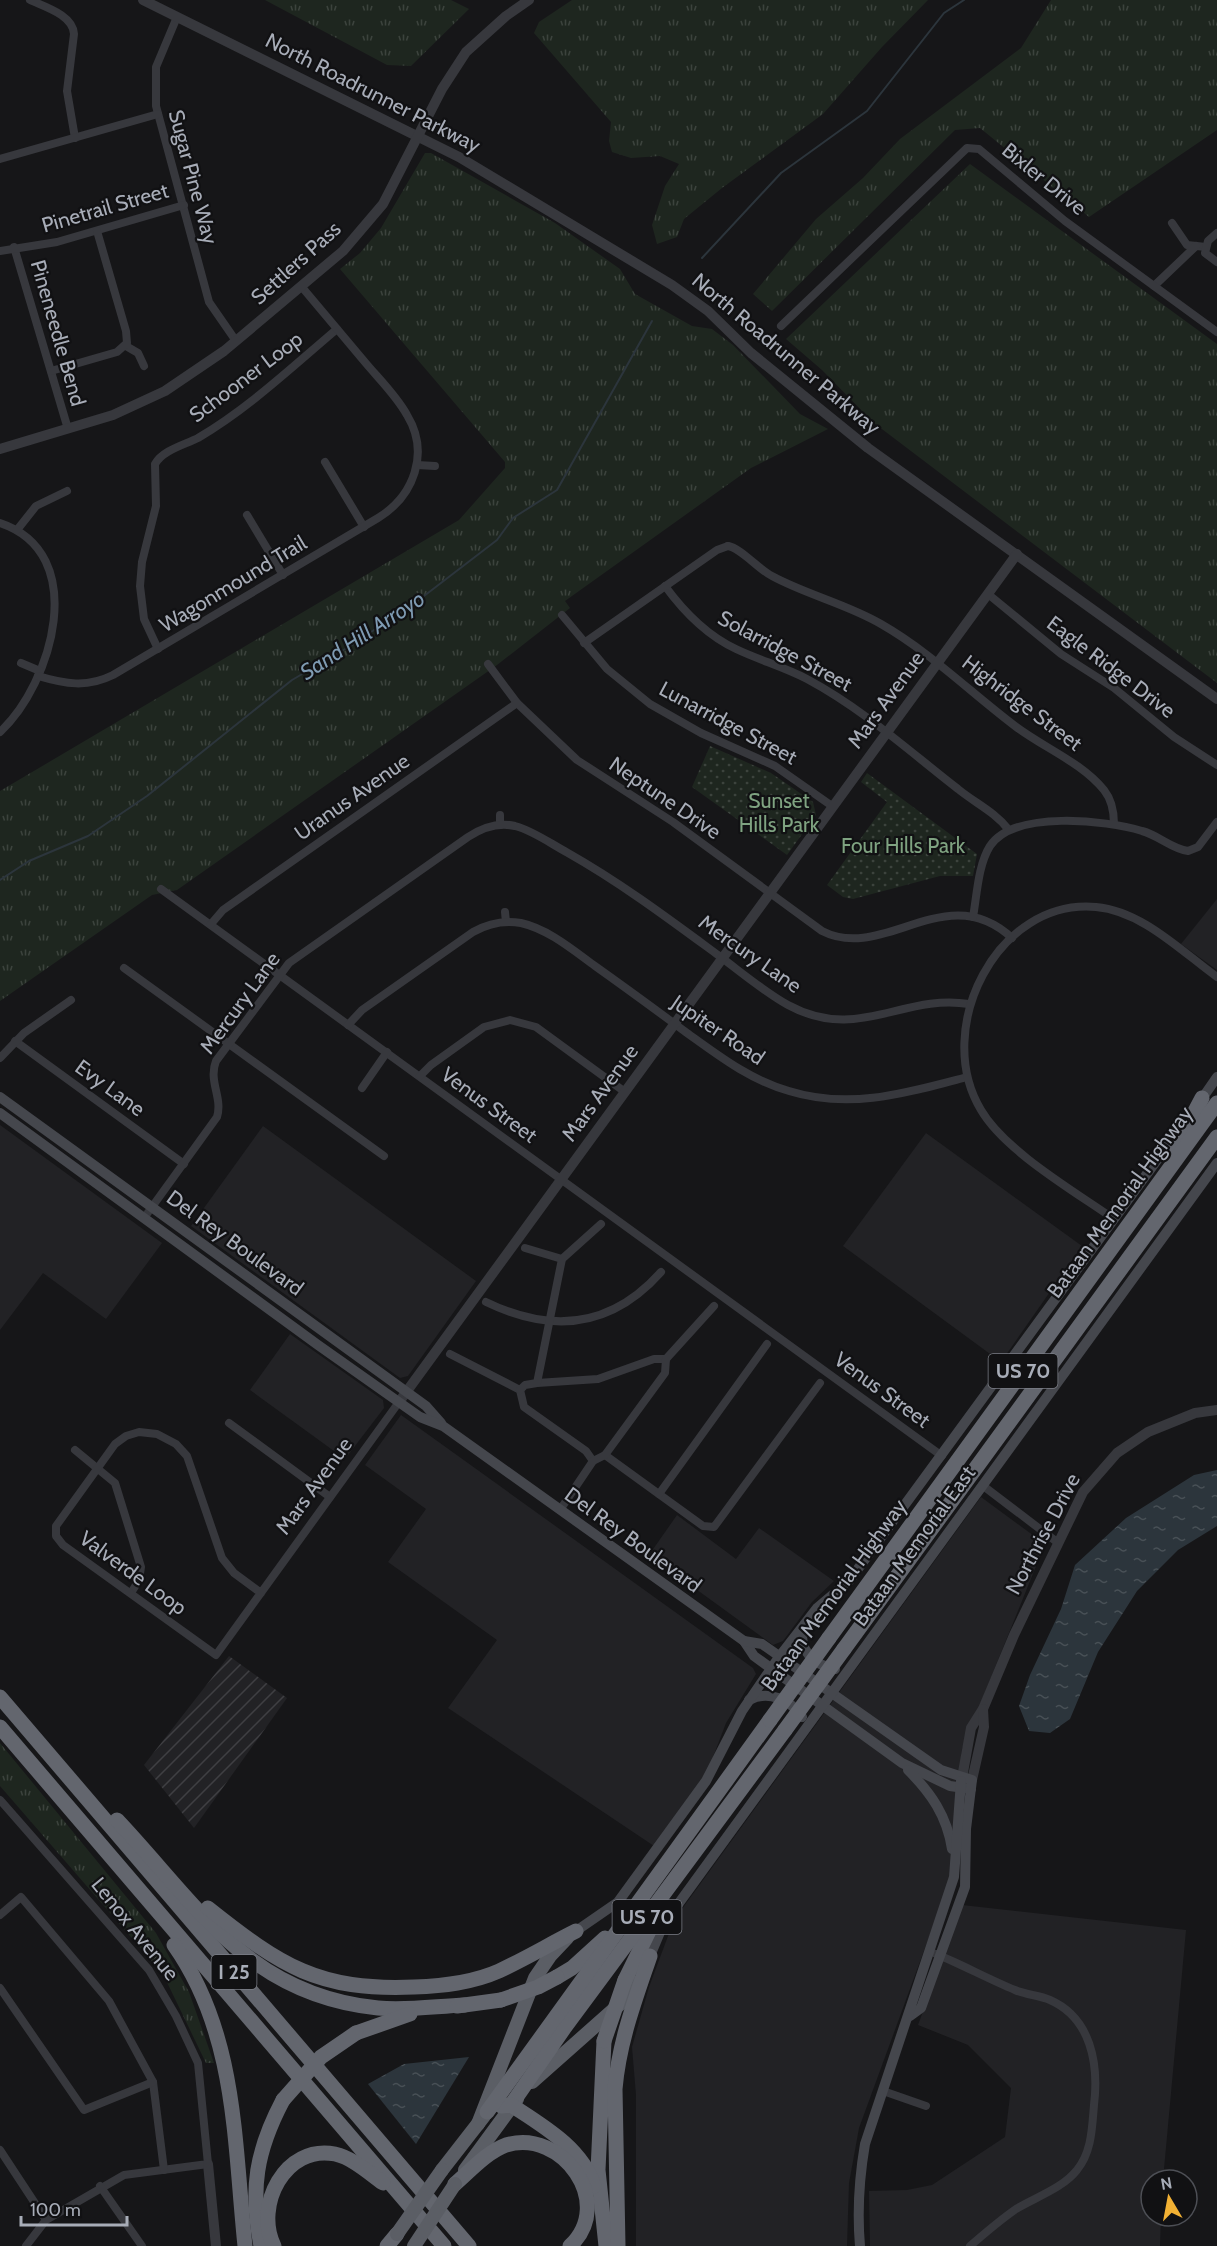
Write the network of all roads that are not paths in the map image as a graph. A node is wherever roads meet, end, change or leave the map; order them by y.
1 (30, 0) edge
2 (143, 0) edge
3 (529, 0) edge
4 (177, 17) junction
5 (158, 114) junction
6 (419, 137) junction
7 (75, 138) junction
8 (0, 159) edge
9 (184, 205) junction
10 (1172, 223) dead end
11 (97, 231) junction
12 (1217, 233) edge
13 (1196, 246) junction
14 (14, 247) junction
15 (1206, 247) junction
16 (0, 251) edge
17 (1217, 262) edge
18 (301, 286) junction
19 (1154, 286) junction
20 (781, 326) dead end
21 (337, 329) junction
22 (1217, 332) edge
23 (236, 341) junction
24 (126, 346) junction
25 (144, 366) dead end
26 (51, 371) junction
27 (68, 429) junction
28 (0, 449) edge
29 (325, 462) dead end
30 (417, 465) junction
31 (435, 466) dead end
32 (67, 491) dead end
33 (247, 515) dead end
34 (0, 523) edge
35 (363, 527) junction
36 (16, 530) junction
37 (1017, 554) junction
38 (283, 575) junction
39 (665, 586) junction
40 (988, 594) junction
41 (562, 615) dead end
42 (584, 643) junction
43 (158, 649) junction
44 (21, 663) dead end
45 (937, 663) junction
46 (488, 664) dead end
47 (39, 673) junction
48 (1217, 699) edge
49 (517, 703) junction
50 (0, 732) edge
51 (887, 732) junction
52 (1217, 765) edge
53 (832, 806) junction
54 (500, 815) dead end
55 (1217, 822) edge
56 (1114, 824) junction
57 (500, 825) junction
58 (1008, 829) junction
59 (161, 889) dead end
60 (770, 893) junction
61 (505, 912) dead end
62 (973, 916) junction
63 (506, 922) junction
64 (211, 924) junction
65 (1012, 938) junction
66 (722, 958) junction
67 (124, 968) dead end
68 (279, 974) junction
69 (1217, 976) edge
70 (71, 1000) dead end
71 (969, 1004) junction
72 (348, 1024) junction
73 (675, 1024) junction
74 (15, 1041) junction
75 (228, 1043) junction
76 (387, 1052) junction
77 (0, 1058) edge
78 (420, 1076) junction
79 (966, 1077) junction
80 (1217, 1077) edge
81 (362, 1088) dead end
82 (625, 1092) junction
83 (0, 1096) edge
84 (1202, 1098) junction
85 (1217, 1103) edge
86 (0, 1113) edge
87 (1217, 1137) edge
88 (384, 1156) dead end
89 (1217, 1163) edge
90 (184, 1164) junction
91 (561, 1180) junction
92 (1153, 1192) junction
93 (120, 1200) junction
94 (152, 1208) junction
95 (144, 1218) junction
96 (1114, 1219) junction
97 (601, 1224) dead end
98 (157, 1227) junction
99 (525, 1248) dead end
100 (211, 1250) junction
101 (562, 1259) junction
102 (240, 1271) junction
103 (661, 1272) dead end
104 (232, 1282) junction
105 (257, 1283) junction
106 (249, 1294) junction
107 (486, 1302) dead end
108 (714, 1306) dead end
109 (549, 1322) junction
110 (767, 1344) dead end
111 (450, 1354) dead end
112 (666, 1359) junction
113 (537, 1383) junction
114 (820, 1383) dead end
115 (520, 1390) junction
116 (407, 1392) junction
117 (399, 1402) junction
118 (1217, 1410) edge
119 (229, 1423) dead end
120 (443, 1426) junction
121 (75, 1450) dead end
122 (605, 1455) junction
123 (942, 1456) junction
124 (594, 1461) junction
125 (98, 1467) junction
126 (982, 1485) junction
127 (659, 1494) junction
128 (330, 1497) junction
129 (560, 1510) junction
130 (1057, 1542) junction
131 (131, 1593) junction
132 (261, 1593) junction
133 (803, 1628) junction
134 (744, 1641) junction
135 (216, 1655) joint
136 (779, 1657) junction
137 (850, 1667) junction
138 (771, 1669) junction
139 (831, 1694) junction
140 (0, 1697) edge
141 (749, 1700) junction
142 (823, 1705) junction
143 (0, 1727) edge
144 (802, 1732) junction
145 (38, 1742) junction
146 (900, 1743) junction
147 (890, 1755) junction
148 (902, 1763) junction
149 (966, 1784) junction
150 (0, 1800) edge
151 (114, 1859) junction
152 (689, 1861) junction
153 (162, 1868) junction
154 (954, 1877) junction
155 (0, 1915) edge
156 (620, 1929) junction
157 (576, 1930) junction
158 (935, 1954) junction
159 (650, 1956) junction
160 (0, 1988) edge
161 (465, 2005) junction
162 (153, 2082) junction
163 (884, 2091) junction
164 (511, 2105) junction
165 (927, 2106) dead end
166 (482, 2118) junction
167 (0, 2150) edge
168 (208, 2164) junction
169 (165, 2170) junction
170 (455, 2184) junction
171 (100, 2186) junction
172 (398, 2191) junction
173 (601, 2210) junction
174 (444, 2217) junction
175 (46, 2220) junction
176 (398, 2234) joint
177 (26, 2246) edge
178 (142, 2246) edge
179 (216, 2246) edge
180 (245, 2246) edge
181 (261, 2246) edge
182 (274, 2246) edge
183 (387, 2246) edge
184 (414, 2246) edge
185 (444, 2246) edge
186 (469, 2246) edge
187 (480, 2246) edge
188 (570, 2246) edge
189 (606, 2246) edge
190 (618, 2246) edge
191 (860, 2246) edge
192 (970, 2246) edge

1 - 7 street
2 - 4 street, North Roadrunner Parkway
3 - 6 street, Settlers Pass
4 - 5 street, Sugar Pine Way
4 - 6 street, North Roadrunner Parkway
5 - 7 street
5 - 9 street, Sugar Pine Way
6 - 18 street, Settlers Pass
6 - 37 street, North Roadrunner Parkway
7 - 8 street
9 - 11 street, Pinetrail Street
9 - 23 street, Sugar Pine Way
10 - 13 street
11 - 14 street, Pinetrail Street
11 - 24 street
12 - 15 street
13 - 15 street
13 - 19 street
14 - 16 street, Pinetrail Street
14 - 26 street, Pineneedle Bend
15 - 17 street
18 - 21 street, Wagonmound Trail
18 - 23 street, Settlers Pass
19 - 20 street, Bixler Drive
19 - 22 street, Bixler Drive
21 - 30 street, Wagonmound Trail
21 - 43 street, Schooner Loop
23 - 27 street, Settlers Pass
24 - 25 street
24 - 26 street
26 - 27 street, Pineneedle Bend
27 - 28 street, Settlers Pass
29 - 35 street
30 - 31 street
30 - 35 street, Wagonmound Trail
32 - 36 street
33 - 38 street
34 - 36 street
35 - 38 street, Wagonmound Trail
36 - 47 street
37 - 40 street, Mars Avenue
37 - 48 street, North Roadrunner Parkway
38 - 43 street, Wagonmound Trail
39 - 42 street
39 - 45 street, Highridge Street
39 - 51 street, Solarridge Street
40 - 45 street, Mars Avenue
40 - 52 street, Eagle Ridge Drive
41 - 42 street, Lunarridge Street
42 - 53 street, Lunarridge Street
43 - 47 street, Wagonmound Trail
44 - 47 street, Wagonmound Trail
45 - 51 street, Mars Avenue
45 - 56 street, Highridge Street
46 - 49 street, Neptune Drive
47 - 50 street
49 - 60 street, Neptune Drive
49 - 64 street, Uranus Avenue
51 - 53 street, Mars Avenue
51 - 58 street, Solarridge Street
53 - 60 street, Mars Avenue
54 - 57 street
55 - 56 street
56 - 58 street
57 - 66 street, Mercury Lane
57 - 68 street, Mercury Lane
58 - 62 street
59 - 64 street, Venus Street
60 - 62 street, Neptune Drive
60 - 66 street, Mars Avenue
61 - 63 street
62 - 65 street, Neptune Drive
63 - 72 street, Jupiter Road
63 - 73 street, Jupiter Road
64 - 68 street, Venus Street
65 - 69 street
65 - 71 street
66 - 71 street, Mercury Lane
66 - 73 street, Mars Avenue
67 - 75 street
68 - 72 street, Venus Street
68 - 75 street, Mercury Lane
70 - 74 street
71 - 79 street
72 - 76 street, Venus Street
73 - 79 street, Jupiter Road
73 - 82 street, Mars Avenue
74 - 77 street
74 - 90 street, Evy Lane
75 - 88 street
75 - 90 street, Mercury Lane
76 - 78 street, Venus Street
76 - 81 street
78 - 82 street
78 - 91 street, Venus Street
79 - 96 street
80 - 84 main road
82 - 91 street, Mars Avenue
83 - 94 main road, Del Rey Boulevard
84 - 92 highway
84 - 96 main road
85 - 92 highway, Bataan Memorial Highway / US 70
86 - 93 main road, Del Rey Boulevard
87 - 152 highway, Bataan Memorial Highway / US 70, bridge
89 - 126 main road, Bataan Memorial East
90 - 94 street, Mercury Lane
91 - 116 street, Mars Avenue
91 - 123 street, Venus Street
92 - 156 highway, Bataan Memorial Highway / US 70, bridge
93 - 94 main road
93 - 95 main road, Del Rey Boulevard
94 - 95 street, Mercury Lane
94 - 98 main road
94 - 100 main road, Del Rey Boulevard
95 - 98 main road, Del Rey Boulevard
96 - 123 main road
97 - 101 street
98 - 100 main road
98 - 104 main road, Del Rey Boulevard
99 - 101 street
100 - 102 main road, Del Rey Boulevard
101 - 109 street
102 - 104 main road
102 - 105 main road, Del Rey Boulevard
103 - 109 street
104 - 106 main road, Del Rey Boulevard
105 - 106 main road
105 - 116 main road, Del Rey Boulevard
106 - 117 main road, Del Rey Boulevard
107 - 109 street
108 - 112 street
109 - 113 street
110 - 127 street
111 - 115 street
112 - 113 street
112 - 122 street
113 - 115 street
114 - 127 street
115 - 124 street
116 - 117 street, Mars Avenue
116 - 120 main road, Del Rey Boulevard
117 - 120 main road, Del Rey Boulevard
117 - 128 street, Mars Avenue
118 - 130 street, Northrise Drive
119 - 128 street
120 - 129 main road, Del Rey Boulevard
121 - 125 street
122 - 124 street
122 - 127 street
123 - 133 main road
124 - 129 street
125 - 131 street
125 - 131 street, Valverde Loop
125 - 132 street, Valverde Loop
126 - 130 street
126 - 137 main road, Bataan Memorial East
128 - 132 street, Mars Avenue
129 - 134 main road, Del Rey Boulevard
130 - 149 street, Northrise Drive
131 - 135 street, Valverde Loop
132 - 135 street, Mars Avenue
133 - 136 main road
133 - 137 main road
134 - 136 main road, Del Rey Boulevard
134 - 138 main road, Del Rey Boulevard
136 - 138 main road
136 - 139 main road, Del Rey Boulevard
137 - 139 main road, Bataan Memorial East
138 - 141 main road
138 - 142 main road, Del Rey Boulevard
139 - 142 main road, Bataan Memorial East
139 - 146 main road, Del Rey Boulevard
140 - 145 highway, I 25
141 - 144 main road
141 - 157 main road
142 - 144 main road, Bataan Memorial East
142 - 147 main road, Del Rey Boulevard
143 - 151 highway, I 25
144 - 159 main road, Bataan Memorial East
145 - 153 highway
145 - 174 highway, I 25
146 - 147 main road
146 - 149 main road, Del Rey Boulevard
147 - 148 main road, Del Rey Boulevard
148 - 149 main road, Del Rey Boulevard
148 - 154 main road
149 - 154 main road
149 - 158 main road
150 - 168 street, Lenox Avenue
151 - 172 highway, I 25
151 - 180 highway
152 - 164 highway, Bataan Memorial Highway / US 70
152 - 173 highway, bridge
153 - 157 highway
153 - 161 highway
154 - 158 main road
155 - 162 street
156 - 161 highway, bridge
156 - 166 highway, Bataan Memorial Highway / US 70
157 - 166 highway
158 - 163 main road
158 - 192 street
159 - 164 highway
159 - 190 highway
160 - 162 street
161 - 181 highway, bridge
162 - 169 street
163 - 165 street
163 - 191 main road
164 - 166 highway
164 - 170 highway, US 70
164 - 173 highway
166 - 176 highway, US 70, bridge
167 - 175 street
168 - 169 street
168 - 179 street, Lenox Avenue
169 - 171 street
170 - 184 highway, US 70, bridge
170 - 188 highway
171 - 175 street
171 - 178 street
172 - 182 highway
172 - 185 highway, I 25
173 - 189 highway
174 - 186 highway, I 25
174 - 187 highway
175 - 177 street
176 - 183 highway

